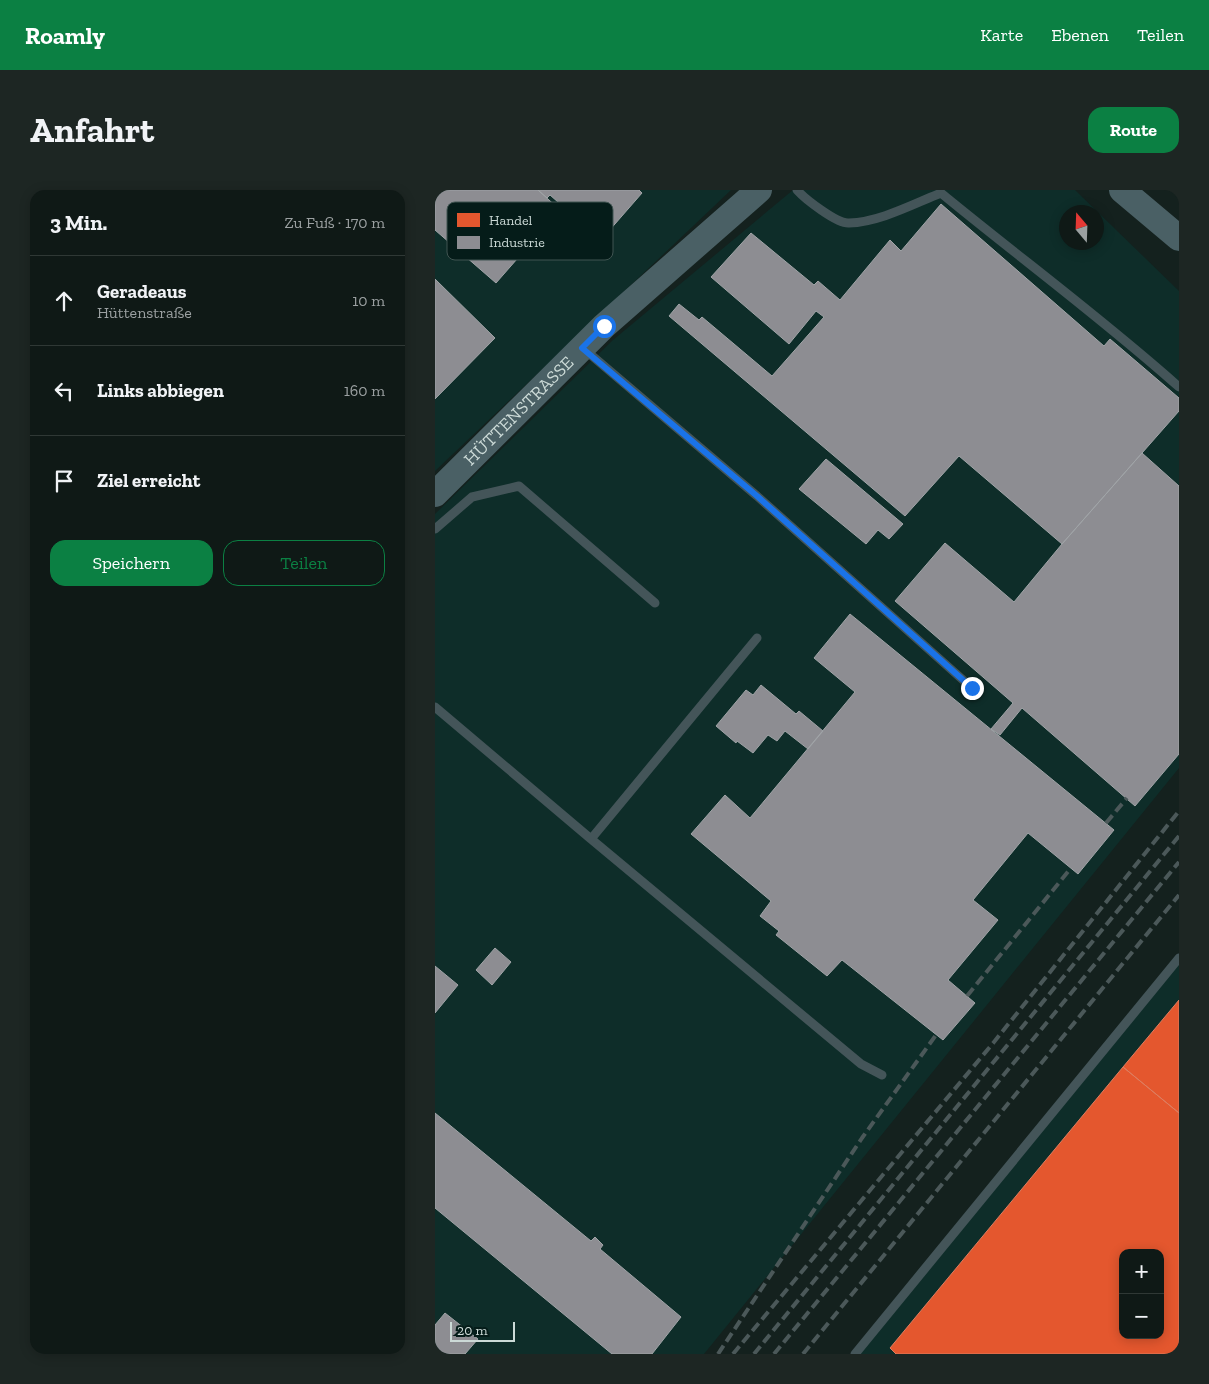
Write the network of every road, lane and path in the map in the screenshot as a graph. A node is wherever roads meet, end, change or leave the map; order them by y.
1 (759, 190) edge
2 (797, 190) edge
3 (1122, 190) edge
4 (1179, 238) edge
5 (582, 348) junction
6 (1179, 387) edge
7 (435, 494) edge
8 (435, 529) edge
9 (655, 603) dead end
10 (757, 638) dead end
11 (972, 688) dead end
12 (435, 707) edge
13 (591, 838) junction
14 (1179, 958) edge
15 (882, 1075) dead end
16 (855, 1354) edge

1 - 5 street, HÜTTENSTRASSE
2 - 6 lane
3 - 4 street
5 - 7 street, HÜTTENSTRASSE
5 - 11 lane
8 - 9 lane
10 - 13 lane
12 - 13 lane
13 - 15 lane
14 - 16 lane

